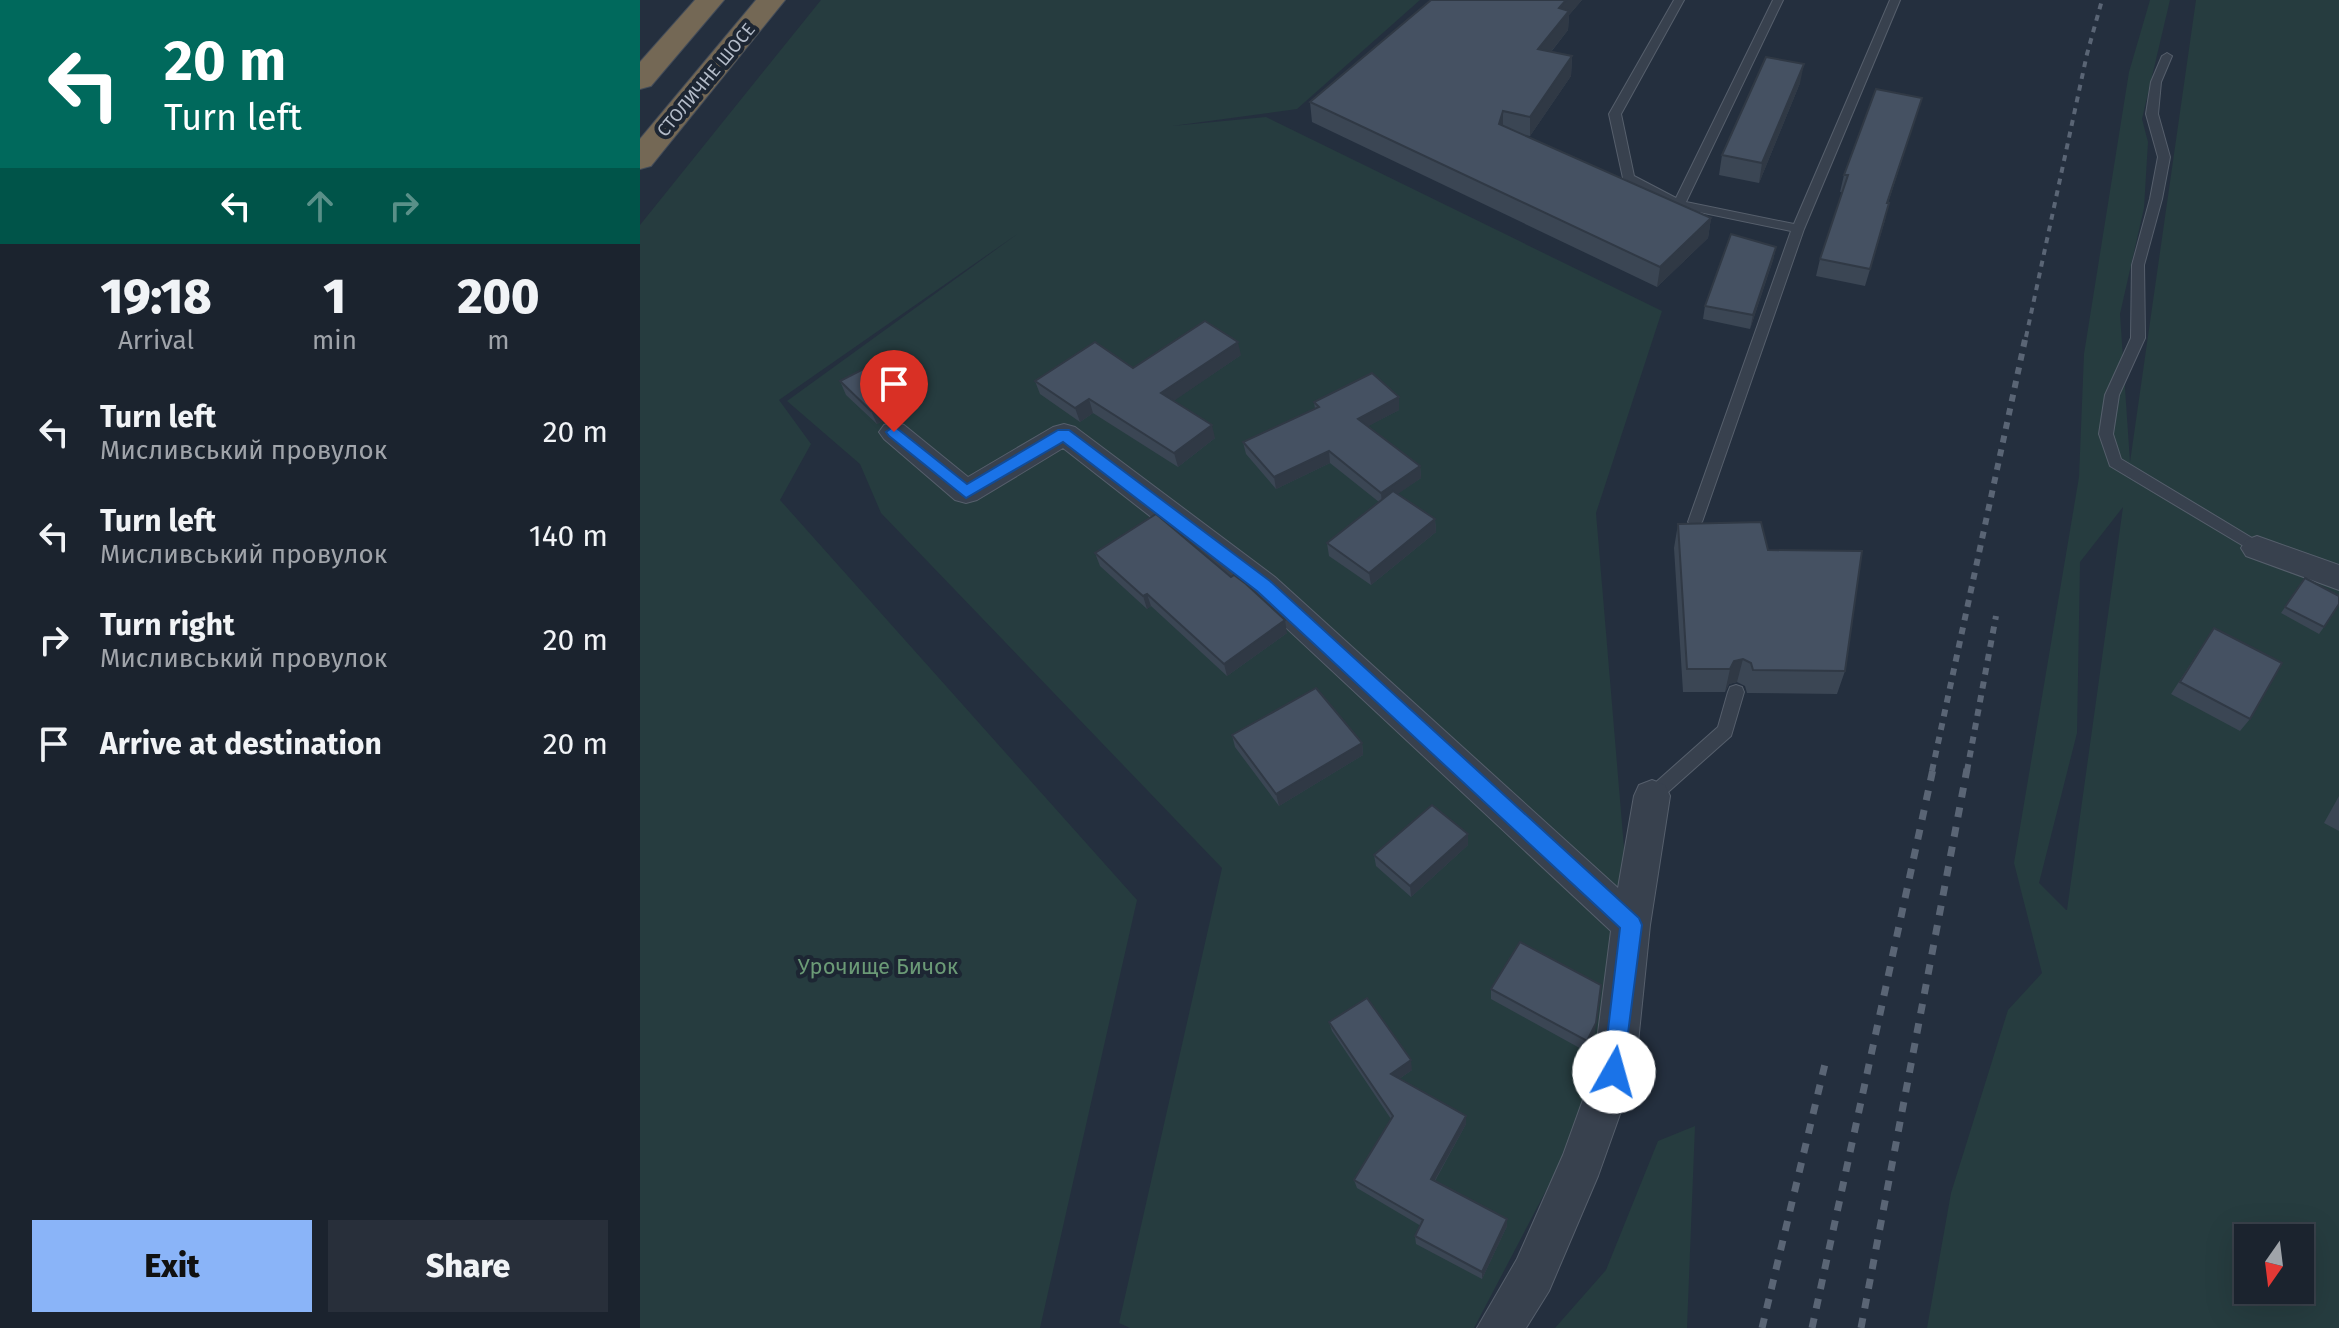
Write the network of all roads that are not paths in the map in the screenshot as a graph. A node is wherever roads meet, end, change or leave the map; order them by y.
1 (710, 0) edge
2 (771, 0) edge
3 (1679, 0) edge
4 (1778, 0) edge
5 (1895, 0) edge
6 (2167, 56) dead end
7 (640, 80) edge
8 (640, 159) edge
9 (1679, 204) junction
10 (1798, 229) junction
11 (894, 432) dead end
12 (1695, 522) edge
13 (2257, 548) joint
14 (2339, 578) edge
15 (1736, 692) edge
16 (1652, 796) joint
17 (1631, 925) junction
18 (1500, 1328) edge

1 - 7 highway
2 - 8 highway, СТОЛИЧНЕ ШОСЕ
3 - 9 lane
4 - 9 lane
5 - 10 lane
6 - 13 lane
9 - 10 lane
10 - 12 lane
11 - 17 street
13 - 14 street
15 - 16 lane
16 - 17 street
17 - 18 street

